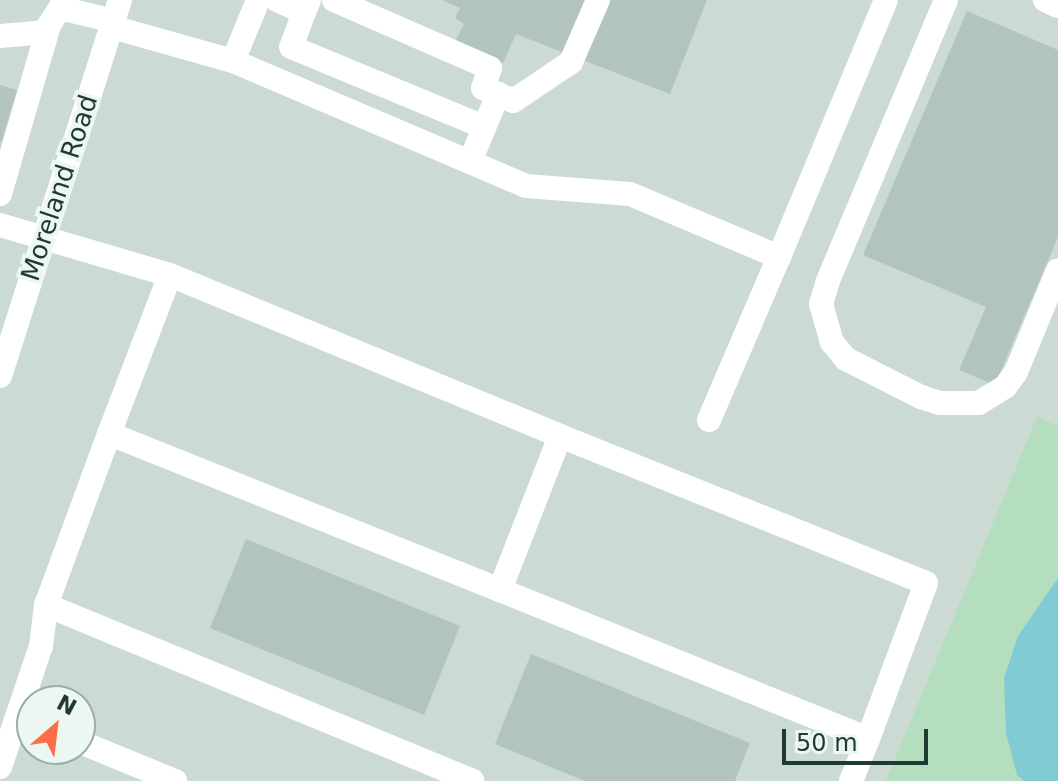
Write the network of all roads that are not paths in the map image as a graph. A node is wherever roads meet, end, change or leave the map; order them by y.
1 (258, 0) edge
2 (277, 0) edge
3 (334, 0) edge
4 (598, 0) edge
5 (886, 0) edge
6 (946, 0) edge
7 (1045, 0) edge
8 (57, 4) edge
9 (306, 6) edge
10 (1058, 6) edge
11 (115, 16) edge
12 (47, 32) junction
13 (0, 36) edge
14 (233, 61) junction
15 (498, 94) junction
16 (484, 127) junction
17 (470, 162) junction
18 (0, 194) edge
19 (0, 225) edge
20 (44, 237) junction
21 (779, 257) junction
22 (1058, 270) edge
23 (170, 275) junction
24 (0, 376) edge
25 (709, 420) dead end
26 (109, 434) junction
27 (560, 436) junction
28 (500, 590) junction
29 (46, 605) junction
30 (33, 685) edge
31 (16, 737) edge
32 (868, 739) junction
33 (96, 749) edge
34 (0, 767) edge
35 (430, 773) edge
36 (175, 781) edge
37 (472, 781) edge
38 (851, 781) edge

1 - 14 street
2 - 9 street
3 - 15 street
4 - 15 street
5 - 21 street
6 - 22 street
7 - 10 street
8 - 11 street
8 - 12 street
9 - 16 street
11 - 14 street
11 - 20 street, Moreland Road
12 - 13 street
12 - 18 street
14 - 17 street
15 - 16 street
16 - 17 street
17 - 21 street
19 - 20 street
20 - 23 street
20 - 24 street, Moreland Road
21 - 25 street
23 - 26 street
23 - 27 street
26 - 28 street
26 - 29 street
27 - 28 street
27 - 32 street
28 - 32 street
29 - 30 street
29 - 35 street
31 - 34 street
32 - 38 street
33 - 36 street
35 - 37 street

